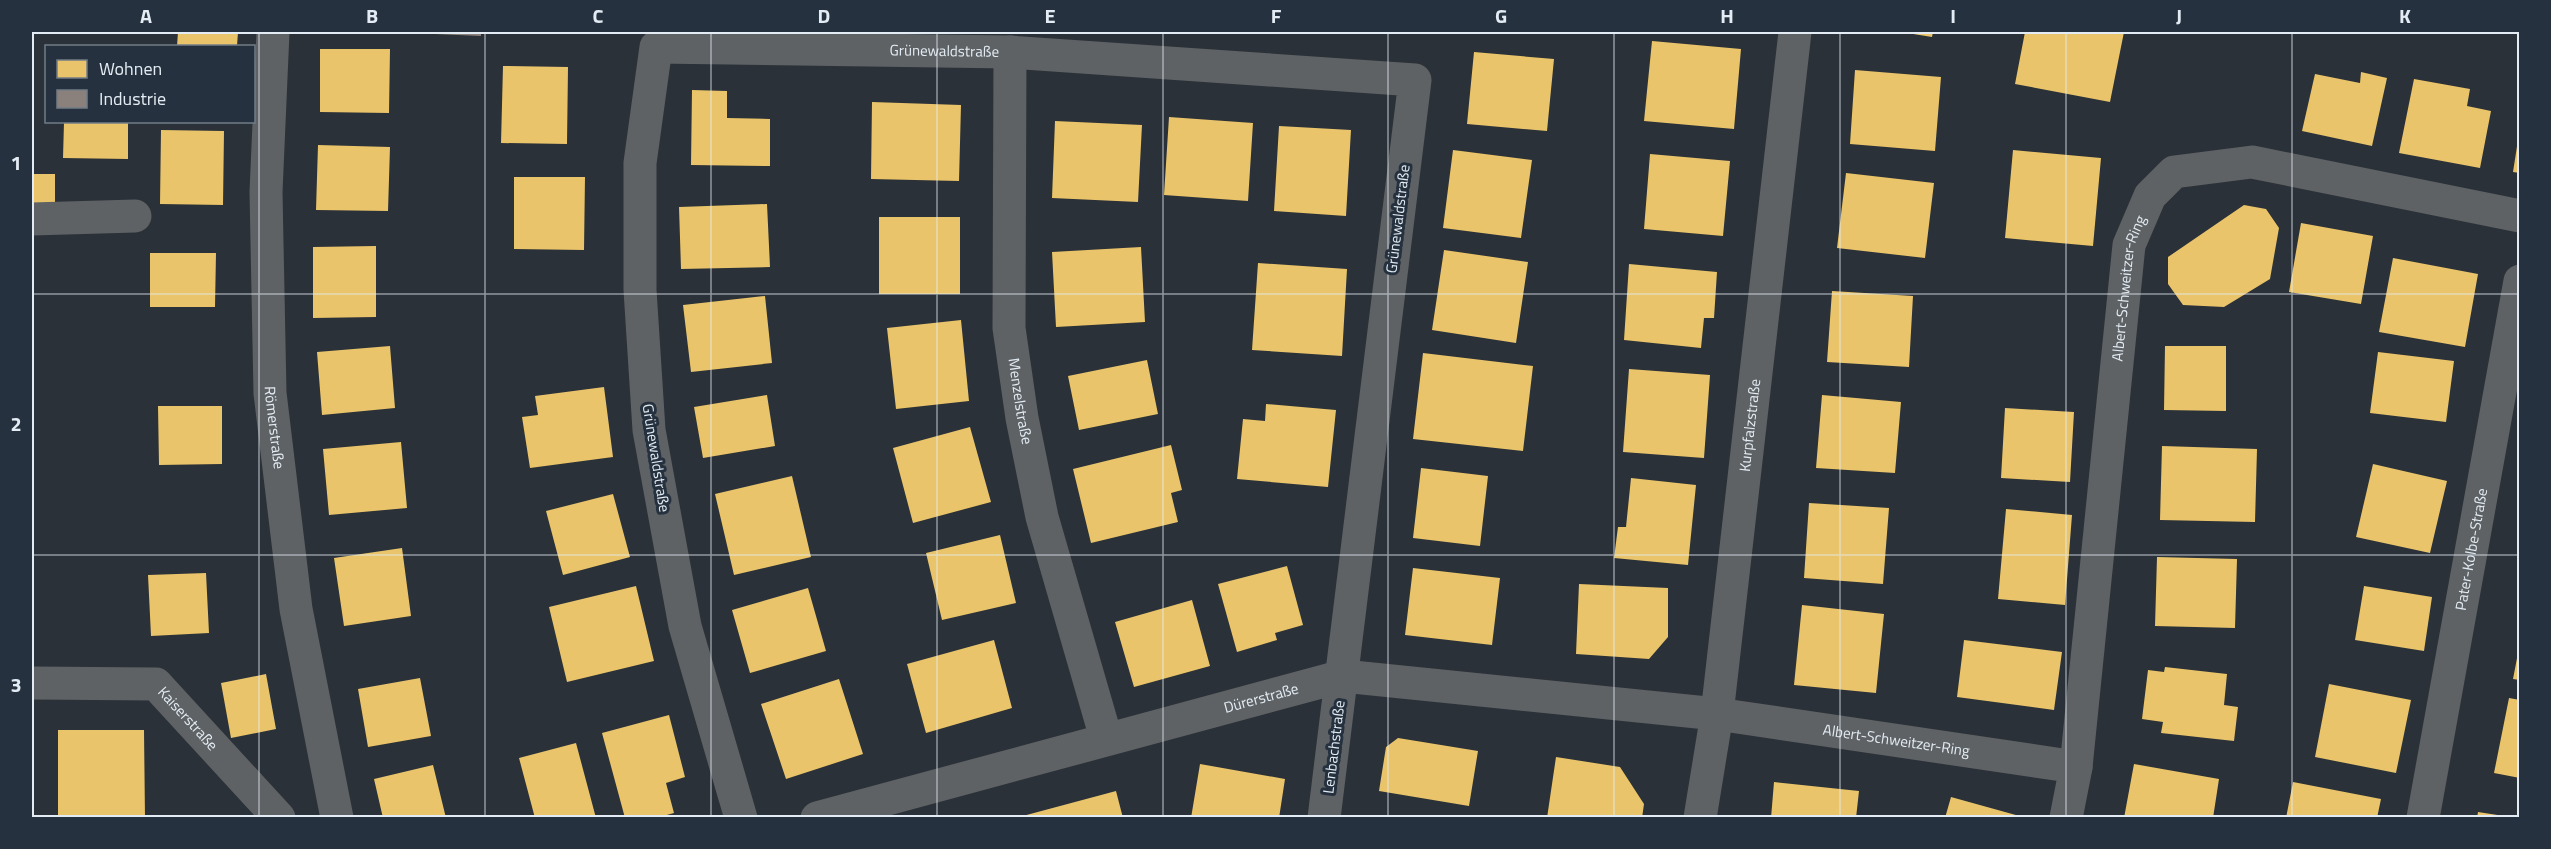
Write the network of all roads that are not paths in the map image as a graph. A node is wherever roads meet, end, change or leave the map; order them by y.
1 (273, 32) edge
2 (1795, 32) edge
3 (1011, 52) junction
4 (135, 216) dead end
5 (2520, 216) edge
6 (32, 219) edge
7 (2520, 281) edge
8 (1342, 676) junction
9 (32, 683) edge
10 (1717, 714) junction
11 (1106, 738) junction
12 (2076, 767) junction
13 (279, 818) edge
14 (337, 818) edge
15 (741, 818) edge
16 (817, 818) edge
17 (1324, 818) edge
18 (1700, 818) edge
19 (2066, 818) edge
20 (2423, 818) edge

1 - 14 street, Römerstraße
2 - 10 street, Kurpfalzstraße
3 - 8 street, Grünewaldstraße
3 - 11 street, Menzelstraße
3 - 15 street, Grünewaldstraße
4 - 6 street
5 - 12 street, Albert-Schweitzer-Ring
7 - 20 street, Pater-Kolbe-Straße
8 - 10 street, Dürerstraße
8 - 11 street, Dürerstraße
8 - 17 street, Lenbachstraße
9 - 13 street, Kaiserstraße
10 - 12 street, Albert-Schweitzer-Ring
10 - 18 street, Kurpfalzstraße
11 - 16 street, Dürerstraße
12 - 19 street, Albert-Schweitzer-Ring

